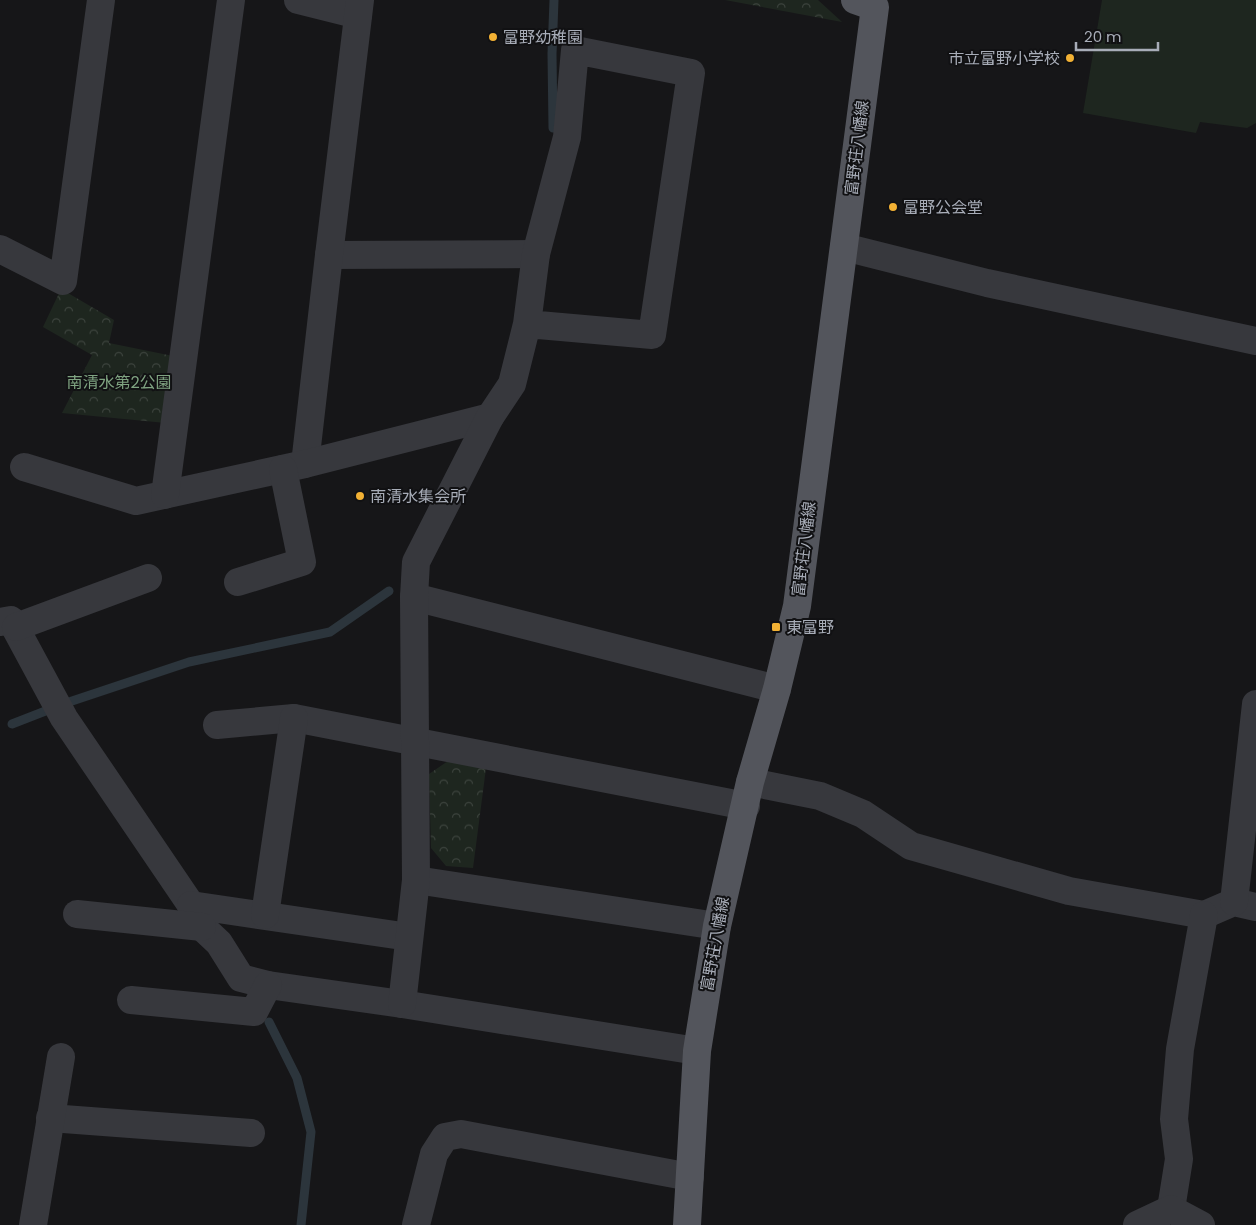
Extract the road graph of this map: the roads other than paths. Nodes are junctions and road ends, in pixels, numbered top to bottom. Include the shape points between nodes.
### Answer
1 (101, 0) edge
2 (231, 0) edge
3 (298, 0) edge
4 (868, 2) edge
5 (359, 8) edge
6 (844, 248) junction
7 (0, 249) edge
8 (536, 254) junction
9 (329, 255) junction
10 (527, 324) junction
11 (1256, 341) edge
12 (490, 417) junction
13 (24, 467) dead end
14 (294, 467) junction
15 (165, 494) junction
16 (148, 578) dead end
17 (238, 582) dead end
18 (414, 597) junction
19 (8, 625) edge
20 (777, 689) junction
21 (1256, 704) edge
22 (294, 718) junction
23 (218, 725) dead end
24 (416, 741) junction
25 (748, 794) junction
26 (416, 880) junction
27 (1245, 904) edge
28 (77, 914) dead end
29 (265, 915) junction
30 (197, 916) junction
31 (1204, 916) junction
32 (716, 926) junction
33 (410, 937) junction
34 (268, 985) junction
35 (131, 1000) dead end
36 (402, 1004) junction
37 (697, 1051) junction
38 (61, 1056) dead end
39 (50, 1118) junction
40 (251, 1133) dead end
41 (690, 1177) junction
42 (1171, 1209) junction
43 (33, 1225) edge
44 (416, 1225) edge
45 (687, 1225) edge
46 (1137, 1225) edge
47 (1200, 1225) edge

1 - 7 street via 63,281
2 - 15 street
3 - 5 street
4 - 6 main road, 富野荘八幡線
5 - 9 street
6 - 11 street via 987,284
6 - 20 main road, 富野荘八幡線 via 797,606
8 - 9 street
8 - 10 street
8 - 10 street via 566,137 574,50 691,74 652,335
9 - 14 street
10 - 12 street via 512,384
12 - 14 street
12 - 18 street via 416,562
13 - 15 street via 136,500
14 - 15 street
14 - 17 street via 302,562
16 - 19 street
18 - 20 street
18 - 24 street
19 - 30 street via 64,718
20 - 25 main road, 富野荘八幡線
21 - 27 street
22 - 23 street
22 - 24 street
22 - 29 street
24 - 25 street
24 - 26 street
25 - 31 street via 820,796 863,814 920,849 1069,891
25 - 32 main road, 富野荘八幡線
26 - 32 street
26 - 33 street
27 - 31 street
28 - 30 street
29 - 30 street
29 - 33 street
30 - 34 street via 241,978
31 - 42 street via 1180,1050 1174,1119 1179,1159
32 - 37 main road, 富野荘八幡線
33 - 36 street
34 - 35 street via 254,1012
34 - 36 street
36 - 37 street
37 - 41 main road, 富野荘八幡線
38 - 39 street
39 - 40 street
39 - 43 street
41 - 44 street via 461,1134 445,1137 434,1154
41 - 45 main road, 富野荘八幡線
42 - 46 street
42 - 47 street

